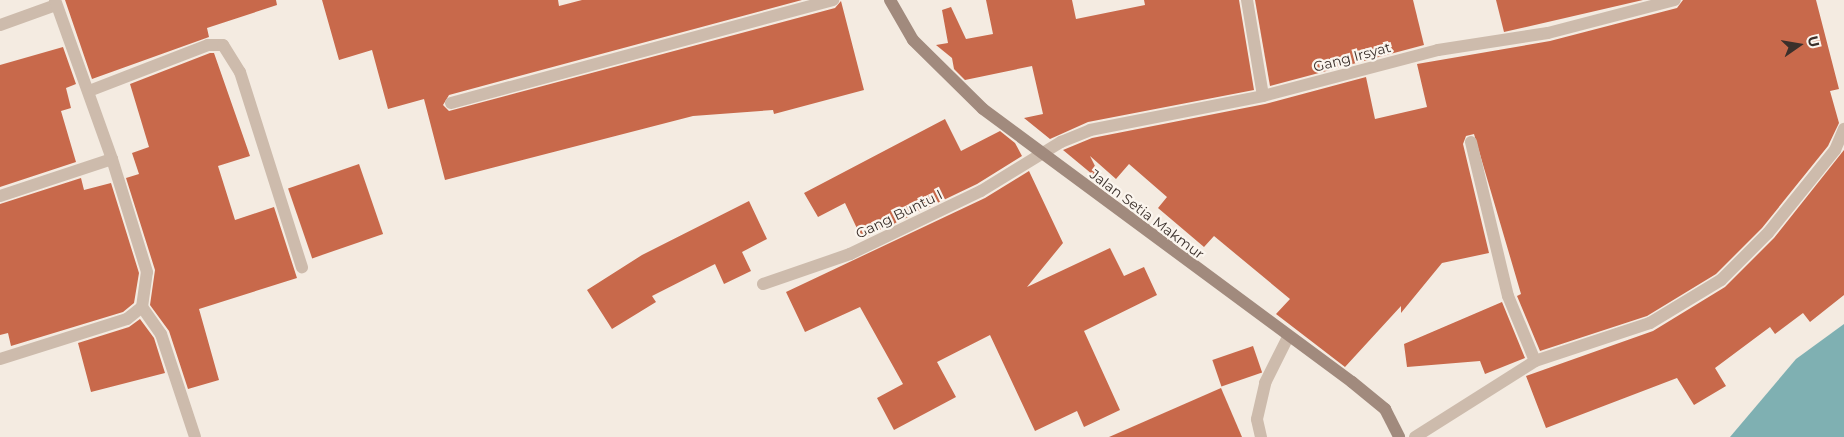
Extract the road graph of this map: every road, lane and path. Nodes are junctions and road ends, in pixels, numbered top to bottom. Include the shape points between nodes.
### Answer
1 (833, 0) edge
2 (890, 0) edge
3 (1247, 0) edge
4 (1675, 0) edge
5 (55, 2) edge
6 (0, 25) edge
7 (89, 92) junction
8 (1263, 96) junction
9 (451, 103) dead end
10 (1844, 129) edge
11 (1471, 142) dead end
12 (1042, 155) junction
13 (112, 159) junction
14 (0, 196) edge
15 (302, 266) dead end
16 (763, 284) dead end
17 (142, 307) junction
18 (1288, 337) junction
19 (0, 359) edge
20 (1535, 361) junction
21 (195, 437) edge
22 (1261, 437) edge
23 (1399, 437) edge
24 (1415, 437) edge

1 - 9 street
2 - 12 main road, Jalan Setia Makmur via 913,40 934,62 984,109
3 - 8 street
4 - 8 street, Gang Irsyat via 1548,33 1438,50
5 - 6 street
5 - 7 street
7 - 13 street
7 - 15 street via 208,44 223,45 240,72
8 - 12 street, Gang Irsyat via 1090,130
10 - 20 street via 1835,150 1768,233 1721,280 1650,323
11 - 20 street via 1508,296
12 - 16 street, Gang Buntu I via 981,191 850,254
12 - 18 main road, Jalan Setia Makmur
13 - 14 street
13 - 17 street via 147,272
17 - 19 street via 126,319
17 - 21 street via 161,334
18 - 22 street via 1265,383 1257,419
18 - 23 main road, Jalan Setia Makmur via 1385,410
20 - 24 street

